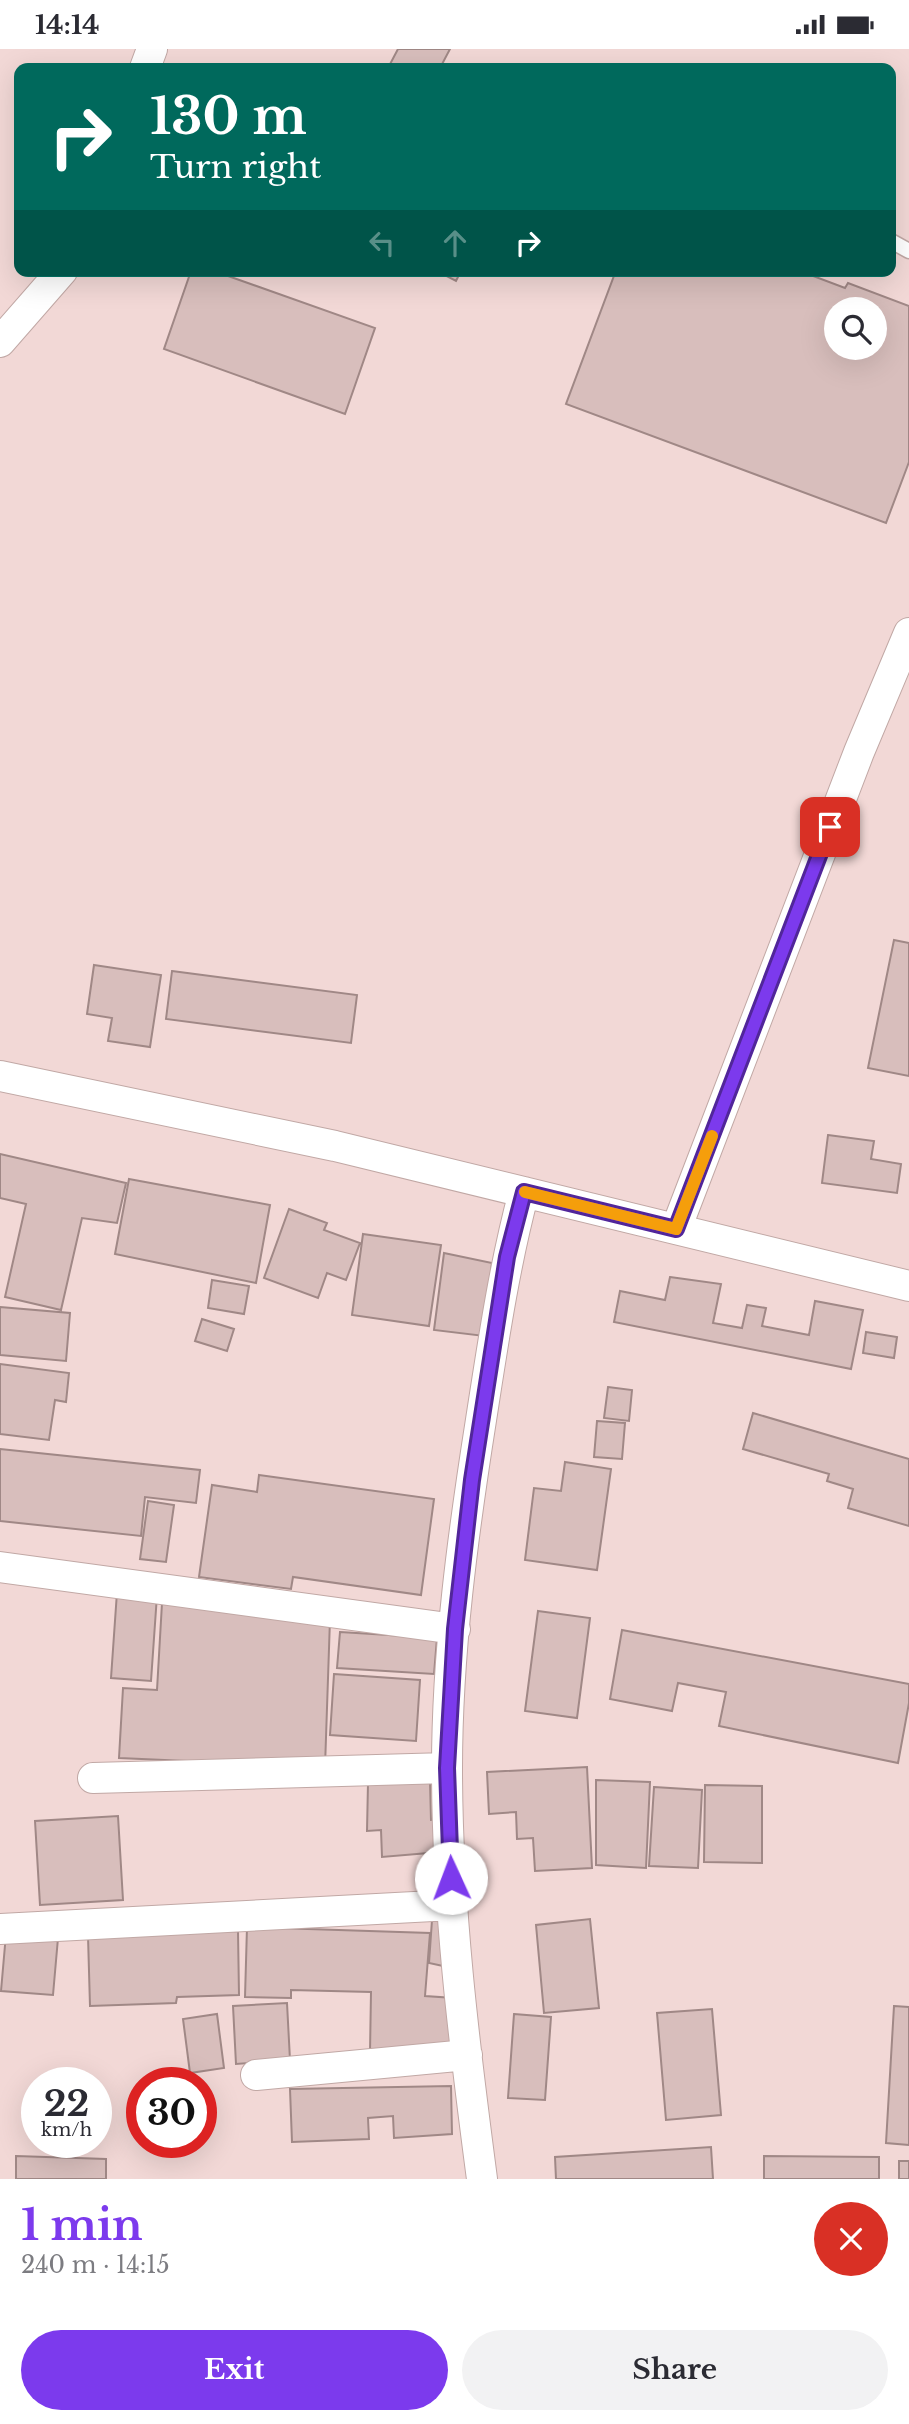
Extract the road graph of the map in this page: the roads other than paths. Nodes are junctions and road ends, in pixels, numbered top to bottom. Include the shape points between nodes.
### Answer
1 (57, 277) edge
2 (0, 342) edge
3 (909, 633) edge
4 (0, 1076) edge
5 (524, 1192) junction
6 (676, 1229) junction
7 (909, 1286) edge
8 (0, 1567) edge
9 (455, 1629) junction
10 (447, 1768) junction
11 (93, 1778) dead end
12 (452, 1905) junction
13 (0, 1929) edge
14 (467, 2055) junction
15 (256, 2075) dead end
16 (482, 2179) edge

1 - 2 street
3 - 6 street
4 - 5 street via 335,1146
5 - 6 street
5 - 9 street via 505,1270 472,1480
6 - 7 street
8 - 9 street
9 - 10 street
10 - 11 street
10 - 12 street
12 - 13 street
12 - 14 street
14 - 15 street
14 - 16 street

